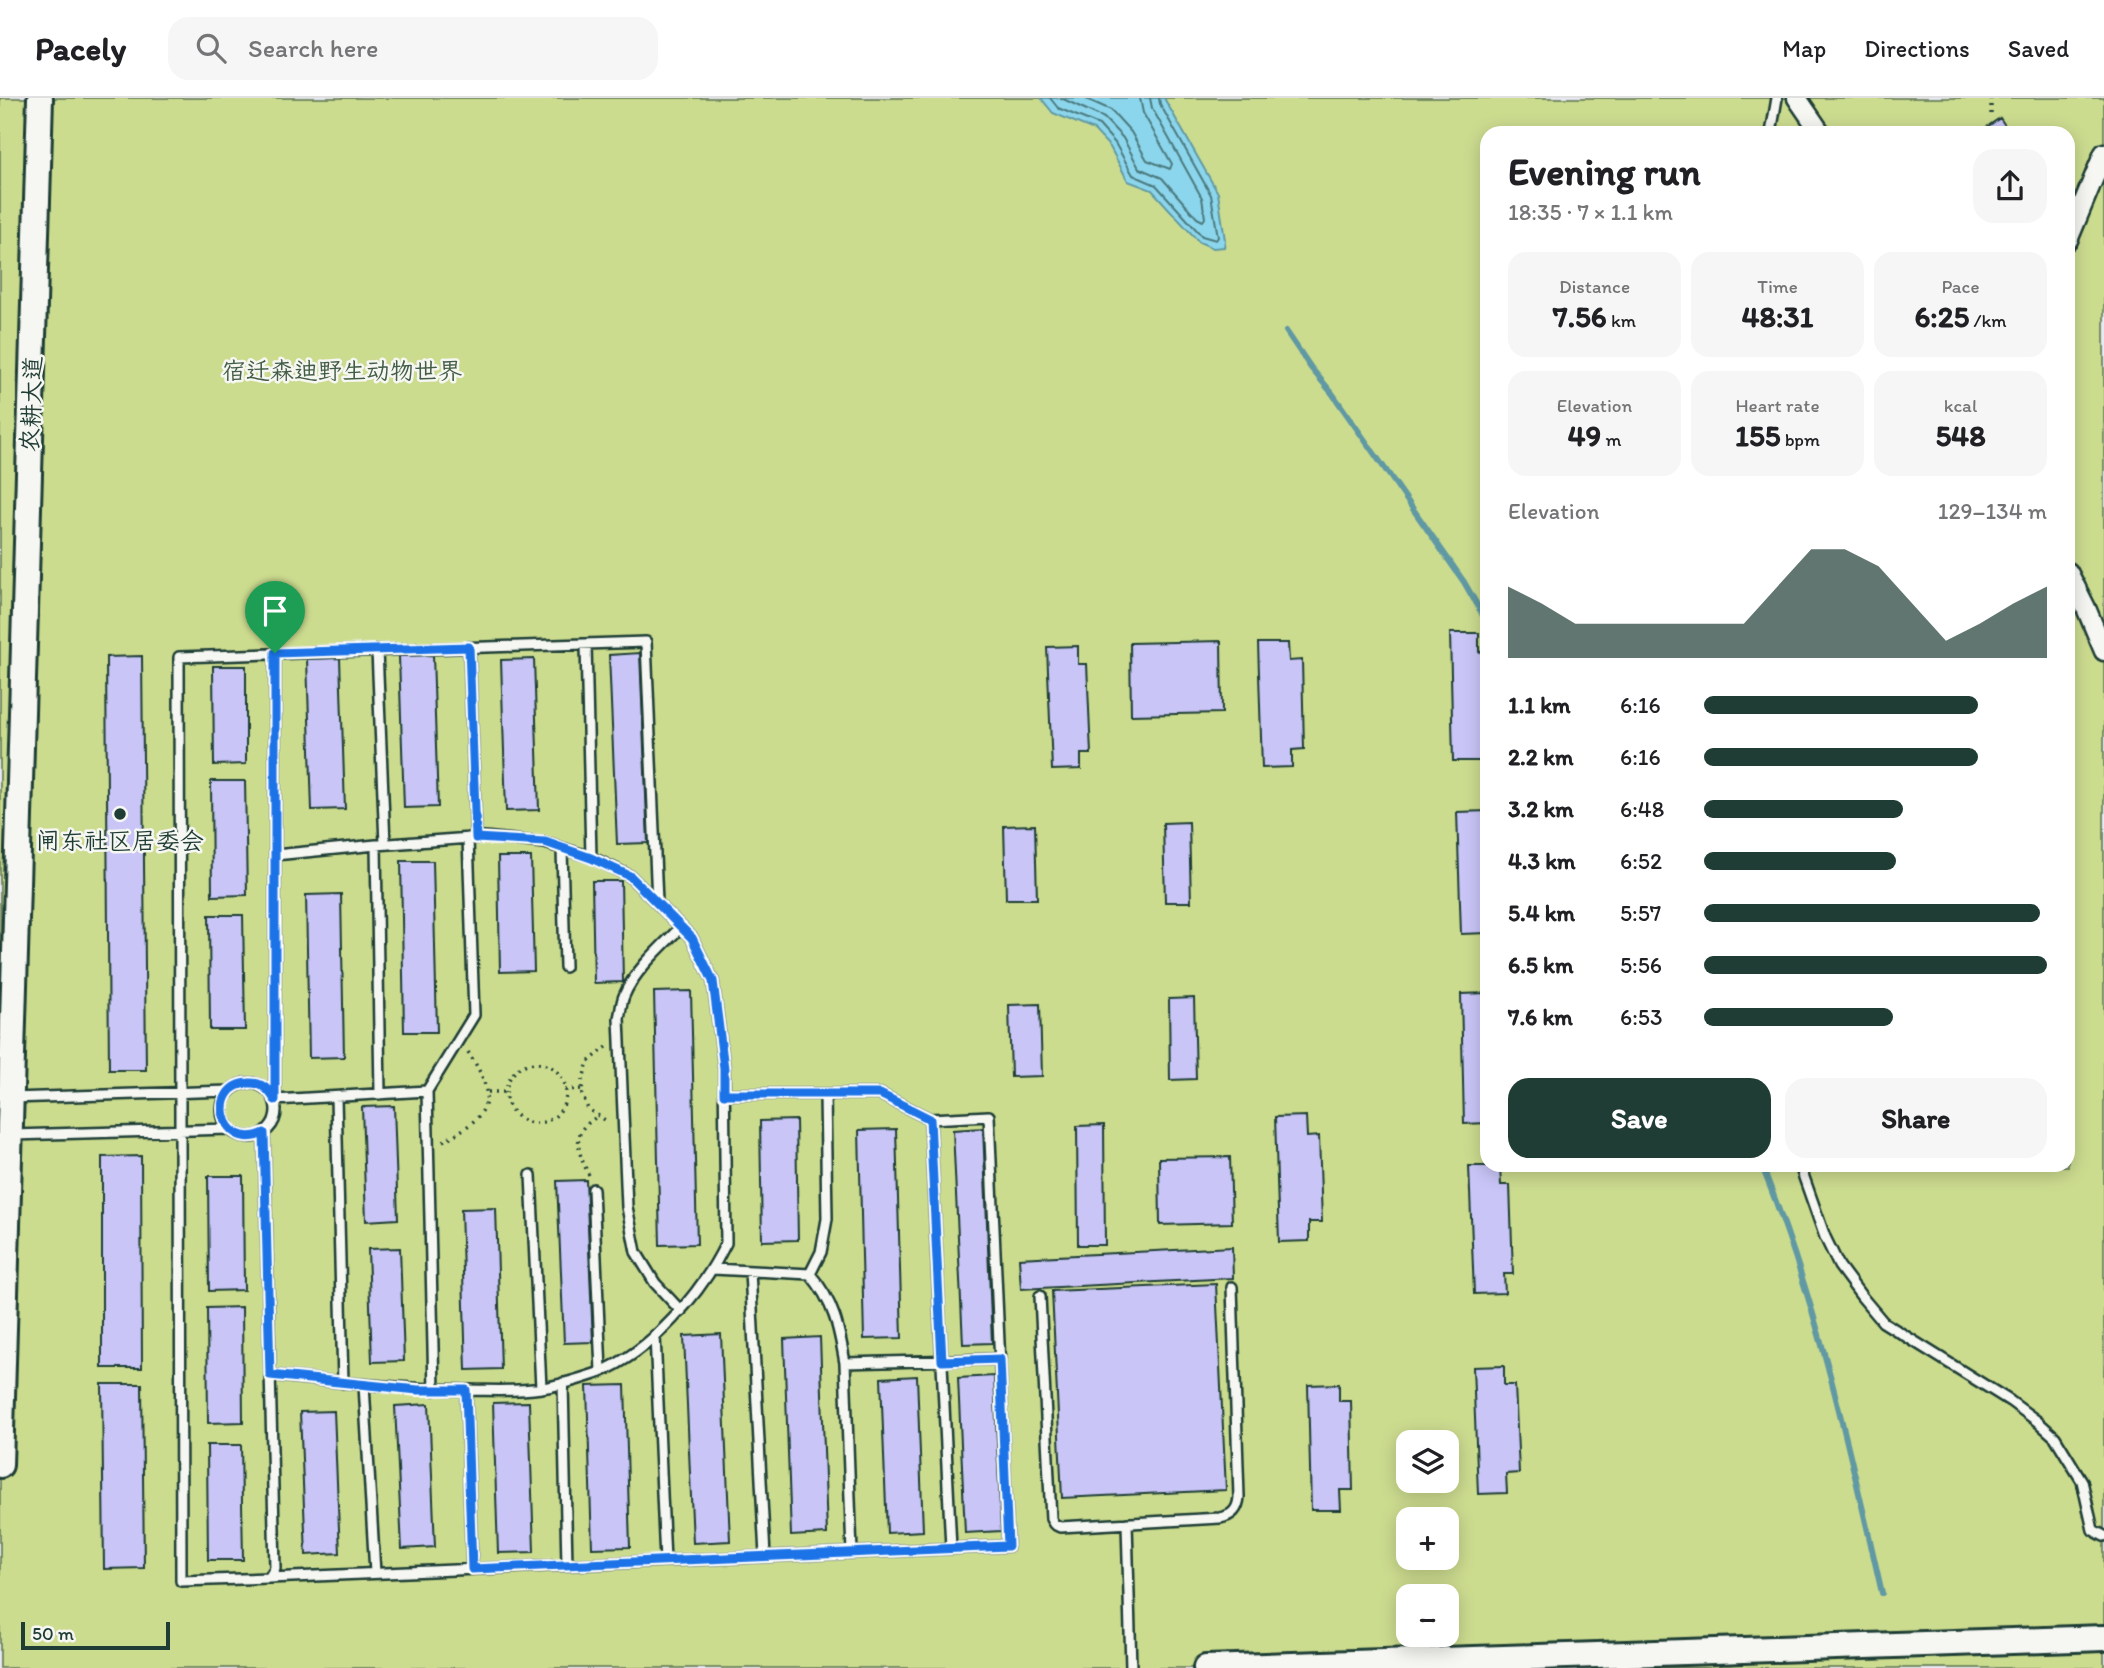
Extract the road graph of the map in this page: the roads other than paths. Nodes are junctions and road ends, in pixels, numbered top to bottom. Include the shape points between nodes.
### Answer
1 (40, 98) edge
2 (1777, 98) edge
3 (1797, 98) edge
4 (1772, 126) edge
5 (1816, 126) edge
6 (2104, 153) edge
7 (2076, 203) edge
8 (2075, 586) edge
9 (586, 644) junction
10 (469, 647) junction
11 (377, 650) junction
12 (2104, 651) edge
13 (275, 653) junction
14 (472, 838) junction
15 (380, 844) junction
16 (562, 848) junction
17 (275, 855) junction
18 (591, 858) junction
19 (657, 902) junction
20 (681, 926) junction
21 (565, 967) dead end
22 (7, 1022) edge
23 (229, 1091) junction
24 (427, 1091) junction
25 (179, 1093) junction
26 (380, 1094) junction
27 (724, 1094) junction
28 (825, 1094) junction
29 (336, 1097) junction
30 (11, 1098) junction
31 (275, 1100) junction
32 (930, 1119) junction
33 (230, 1129) junction
34 (179, 1130) junction
35 (264, 1133) junction
36 (10, 1135) junction
37 (1802, 1172) edge
38 (531, 1175) dead end
39 (593, 1189) road end
40 (713, 1269) junction
41 (750, 1271) junction
42 (810, 1274) junction
43 (1232, 1287) dead end
44 (1040, 1296) dead end
45 (681, 1311) junction
46 (655, 1335) junction
47 (1000, 1359) junction
48 (942, 1361) junction
49 (845, 1363) junction
50 (601, 1371) junction
51 (270, 1375) junction
52 (344, 1383) junction
53 (563, 1383) junction
54 (364, 1385) junction
55 (541, 1388) junction
56 (434, 1390) junction
57 (466, 1390) junction
58 (0, 1465) edge
59 (1127, 1523) junction
60 (2104, 1536) edge
61 (951, 1548) junction
62 (852, 1553) junction
63 (765, 1556) junction
64 (665, 1561) junction
65 (567, 1565) junction
66 (472, 1569) junction
67 (375, 1573) junction
68 (269, 1578) junction
69 (2104, 1638) edge
70 (1131, 1668) edge
71 (1206, 1668) edge

1 - 22 street, 农耕大道
2 - 4 lane
3 - 5 street
6 - 7 street
8 - 12 street
9 - 10 lane
9 - 18 lane
9 - 19 lane via 646,642
10 - 11 lane
10 - 14 lane
11 - 13 lane
11 - 15 lane
13 - 17 lane
13 - 25 lane via 179,657
14 - 15 lane
14 - 16 lane via 545,842
14 - 24 lane via 474,1014
15 - 17 lane
15 - 26 lane
16 - 18 lane
16 - 21 lane
17 - 31 lane
18 - 19 lane via 630,876
19 - 20 lane
20 - 27 lane via 713,981
20 - 45 lane via 623,997 619,1018 626,1207 636,1252 655,1283
22 - 30 street, 农耕大道
23 - 25 lane
23 - 31 lane via 236,1085 255,1083 271,1092
23 - 33 lane via 222,1106
24 - 26 lane
24 - 56 lane
25 - 30 lane
25 - 34 lane
26 - 29 lane
27 - 28 lane
27 - 40 lane via 726,1243
28 - 32 lane via 880,1094
28 - 42 lane via 827,1219 821,1252
29 - 31 lane
29 - 52 lane
30 - 36 street, 农耕大道
31 - 35 lane via 275,1119
32 - 47 lane via 989,1116
32 - 48 lane
33 - 34 lane
33 - 35 lane via 246,1137
34 - 36 lane
34 - 68 lane via 181,1581
35 - 51 lane
36 - 58 street, 农耕大道
37 - 60 lane via 1825,1237 1862,1297 1883,1322 2010,1401 2055,1437 2082,1481 2093,1530
38 - 55 lane
39 - 50 lane
40 - 41 lane
40 - 45 lane
41 - 42 lane
41 - 63 lane
42 - 49 lane via 831,1304
43 - 59 lane via 1238,1504 1234,1512 1220,1518
44 - 59 lane via 1051,1519 1060,1527
45 - 46 lane
46 - 50 lane
46 - 64 lane
47 - 48 lane
47 - 61 lane via 1008,1546
48 - 49 lane
48 - 61 lane
49 - 62 lane
50 - 53 lane
51 - 52 lane
51 - 68 lane via 275,1568
52 - 54 lane
53 - 55 lane
53 - 65 lane
54 - 56 lane
54 - 67 lane
55 - 57 lane
56 - 57 lane
57 - 66 lane
59 - 70 lane
61 - 62 lane
62 - 63 lane
63 - 64 lane
64 - 65 lane
65 - 66 lane
66 - 67 lane
67 - 68 lane
69 - 71 street

